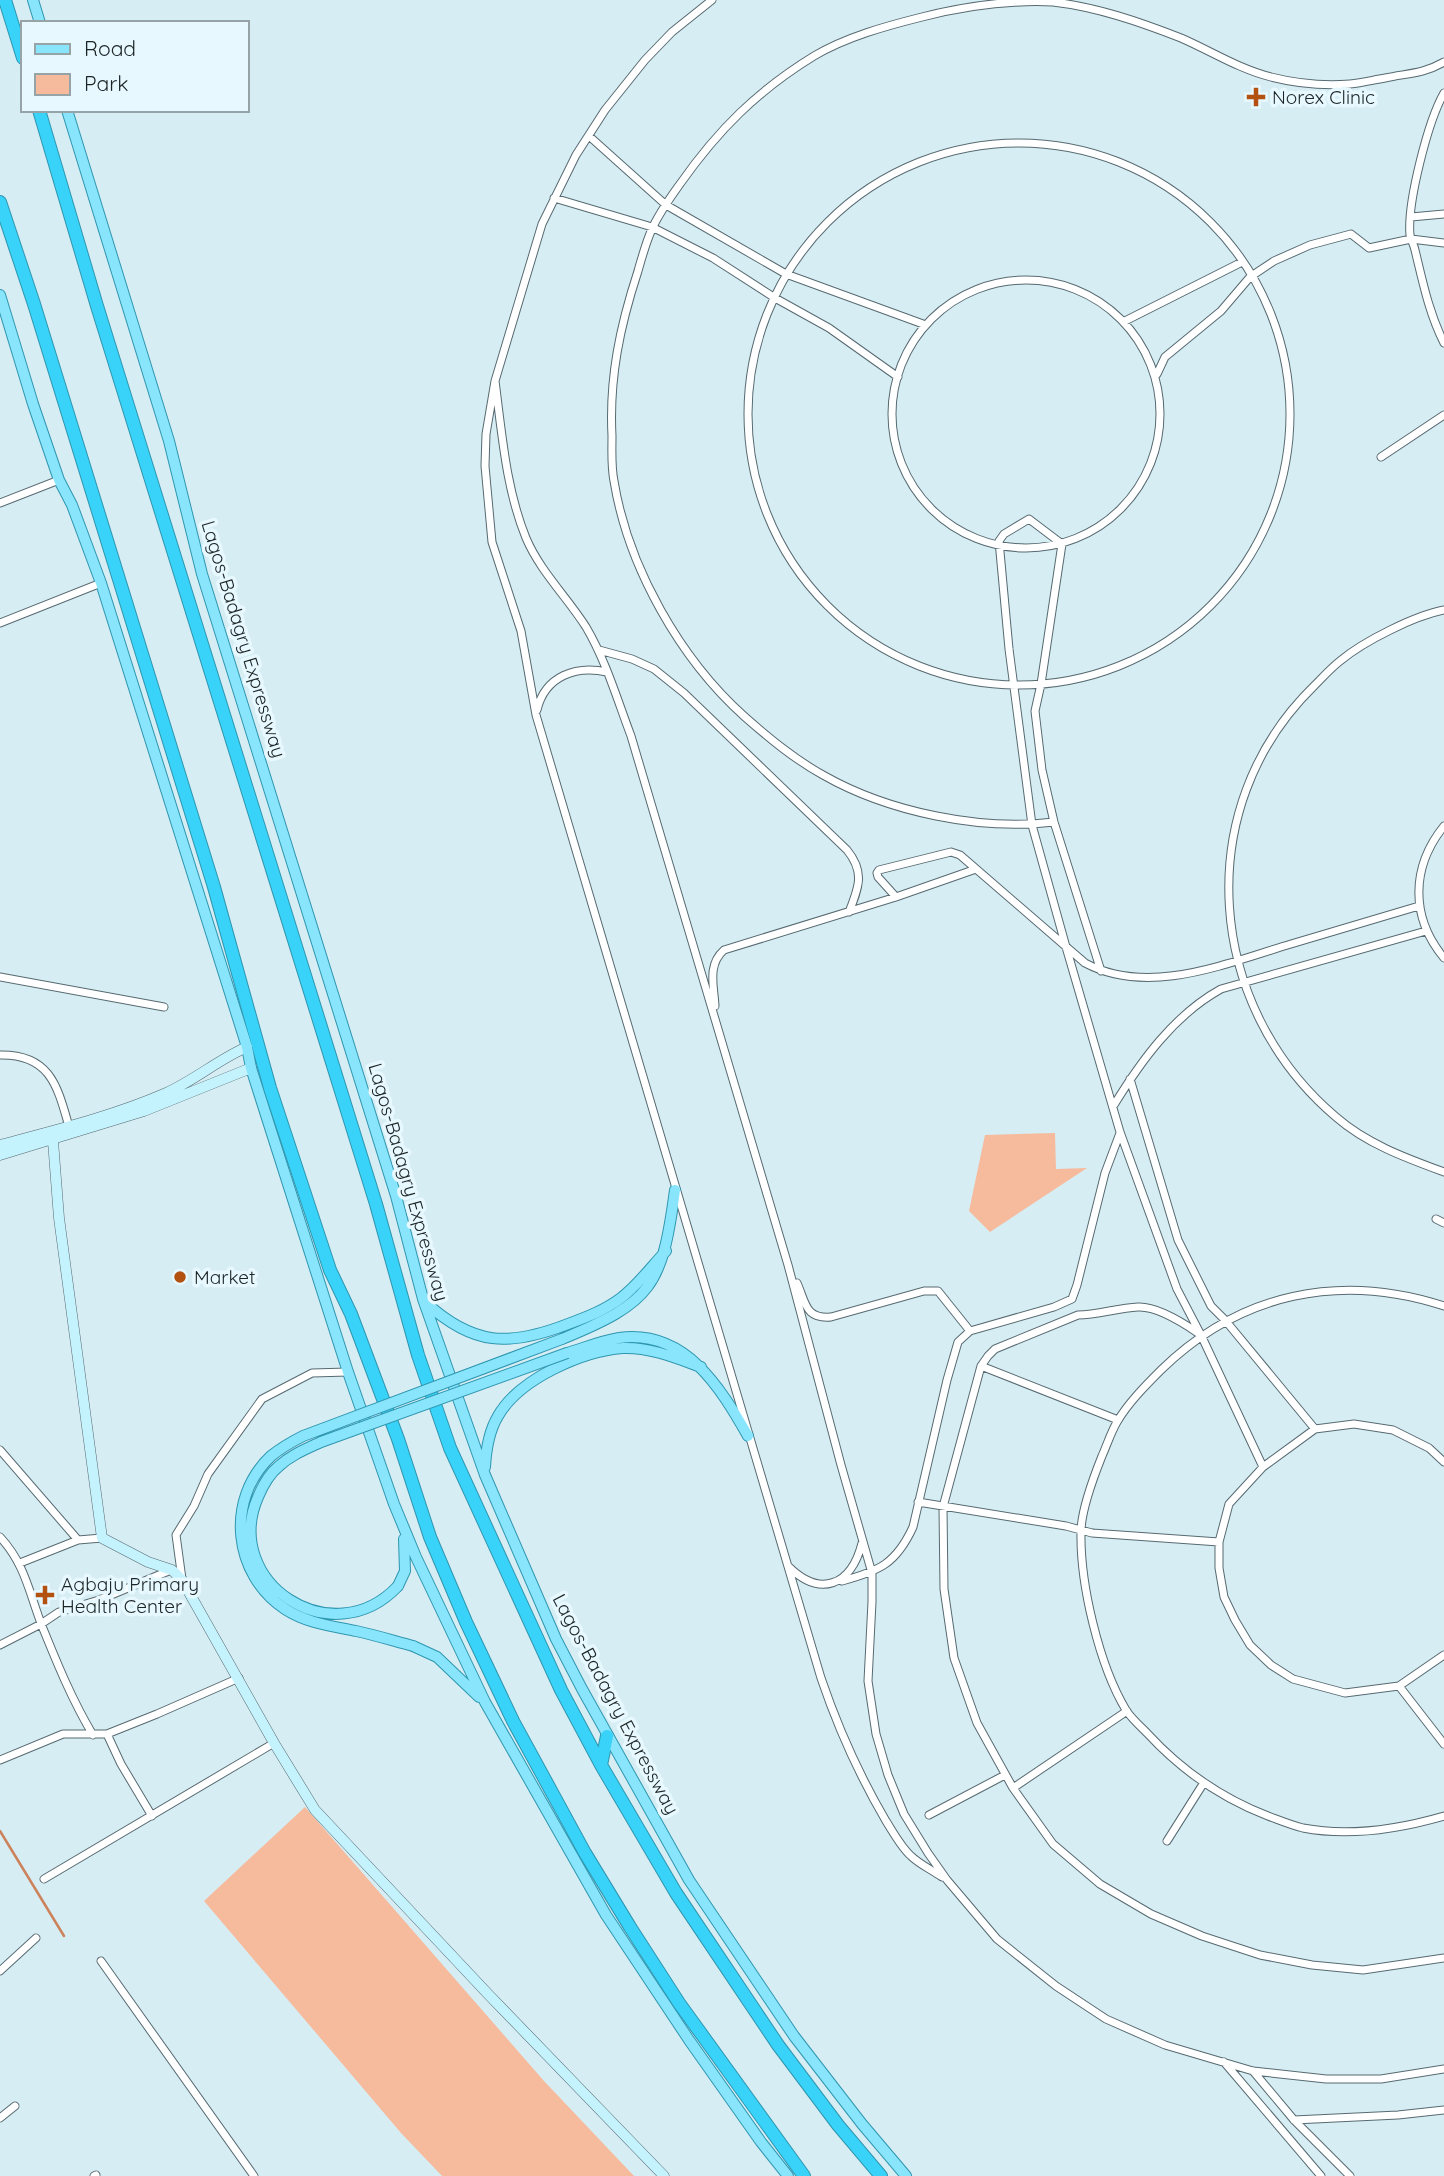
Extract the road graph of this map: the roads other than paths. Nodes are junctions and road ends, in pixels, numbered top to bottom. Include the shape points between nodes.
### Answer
1 (5, 0) edge
2 (33, 0) edge
3 (712, 0) edge
4 (39, 21) edge
5 (21, 52) edge
6 (1444, 62) edge
7 (1444, 93) edge
8 (40, 112) edge
9 (68, 112) edge
10 (589, 136) junction
11 (554, 198) junction
12 (0, 202) edge
13 (666, 205) junction
14 (1444, 215) edge
15 (1411, 217) junction
16 (652, 227) junction
17 (1411, 239) junction
18 (1444, 243) edge
19 (1240, 263) junction
20 (786, 274) junction
21 (1250, 277) junction
22 (0, 295) edge
23 (775, 299) junction
24 (1125, 321) junction
25 (923, 324) junction
26 (1444, 343) edge
27 (1157, 374) junction
28 (898, 377) junction
29 (495, 382) junction
30 (1444, 415) edge
31 (1381, 457) dead end
32 (60, 480) junction
33 (0, 503) edge
34 (1062, 544) junction
35 (999, 546) junction
36 (101, 583) junction
37 (1444, 610) edge
38 (0, 623) edge
39 (599, 650) junction
40 (607, 672) junction
41 (1041, 684) junction
42 (1014, 687) junction
43 (536, 715) junction
44 (1054, 822) junction
45 (1032, 825) junction
46 (1444, 826) edge
47 (976, 869) junction
48 (896, 897) junction
49 (1419, 906) junction
50 (849, 912) junction
51 (1426, 930) junction
52 (1066, 947) junction
53 (1444, 958) edge
54 (1237, 960) junction
55 (1101, 971) junction
56 (0, 977) edge
57 (1243, 982) junction
58 (164, 1007) dead end
59 (716, 1021) junction
60 (247, 1047) junction
61 (0, 1055) edge
62 (251, 1068) junction
63 (1130, 1079) junction
64 (1114, 1105) junction
65 (70, 1130) junction
66 (1120, 1132) junction
67 (51, 1136) junction
68 (0, 1145) edge
69 (0, 1156) edge
70 (1444, 1172) edge
71 (675, 1191) junction
72 (666, 1251) junction
73 (788, 1265) junction
74 (423, 1299) junction
75 (1444, 1306) edge
76 (1225, 1320) junction
77 (970, 1331) junction
78 (1201, 1335) junction
79 (981, 1366) junction
80 (701, 1367) junction
81 (348, 1372) junction
82 (1118, 1420) junction
83 (1315, 1429) junction
84 (748, 1436) junction
85 (0, 1450) edge
86 (1444, 1462) edge
87 (1263, 1467) junction
88 (485, 1475) junction
89 (918, 1502) junction
90 (943, 1507) junction
91 (404, 1529) junction
92 (1080, 1530) junction
93 (0, 1537) edge
94 (102, 1538) junction
95 (78, 1540) junction
96 (863, 1541) junction
97 (1219, 1542) junction
98 (20, 1563) junction
99 (787, 1565) junction
100 (172, 1570) junction
101 (872, 1573) junction
102 (182, 1580) junction
103 (842, 1581) junction
104 (41, 1624) junction
105 (0, 1645) edge
106 (1444, 1655) edge
107 (239, 1678) junction
108 (1399, 1686) junction
109 (485, 1702) junction
110 (1127, 1711) junction
111 (107, 1734) junction
112 (93, 1735) junction
113 (607, 1736) junction
114 (275, 1743) junction
115 (1444, 1744) edge
116 (0, 1759) edge
117 (601, 1765) junction
118 (1005, 1775) junction
119 (1203, 1784) junction
120 (1013, 1788) junction
121 (929, 1815) dead end
122 (152, 1816) junction
123 (1444, 1816) edge
124 (1167, 1842) dead end
125 (44, 1878) dead end
126 (947, 1880) junction
127 (36, 1938) dead end
128 (1444, 1958) edge
129 (102, 1961) dead end
130 (0, 1971) edge
131 (1224, 2062) junction
132 (1444, 2069) edge
133 (1253, 2071) junction
134 (15, 2106) dead end
135 (1444, 2110) edge
136 (0, 2118) edge
137 (1294, 2120) junction
138 (254, 2176) edge
139 (664, 2176) edge
140 (788, 2176) edge
141 (804, 2176) edge
142 (881, 2176) edge
143 (906, 2176) edge
144 (1321, 2176) edge
145 (1350, 2176) edge

1 - 5 highway
2 - 4 main road
3 - 10 street via 645,60
6 - 13 street via 1427,71 1353,84 1299,82 1239,65 1181,38 1088,7 1013,0 952,9 844,42 763,90 715,139
7 - 15 street via 1424,147
8 - 117 highway, Lagos-Badagry Expressway via 376,1204 418,1355 450,1448
9 - 74 main road, Lagos-Badagry Expressway via 169,441 202,574 396,1196
10 - 11 street
10 - 13 street
11 - 16 street
11 - 29 street
12 - 141 highway via 214,887 270,1088 330,1270 398,1439 430,1537 513,1721 585,1853 679,2003
13 - 16 street
13 - 20 street
14 - 15 street
15 - 17 street
16 - 23 street via 713,258
16 - 45 street via 618,335 610,406 613,480 629,540 654,600 685,650 723,698 772,742 823,776 874,799 923,813
17 - 18 street
17 - 21 street via 1369,248 1351,234 1298,250
17 - 26 street via 1430,311
19 - 20 street via 1211,221 1172,189 1121,160 1071,145 1015,141 967,145 913,164 868,189 839,209
19 - 21 street
19 - 24 street
20 - 23 street
20 - 25 street
21 - 27 street via 1221,311 1165,357
21 - 41 street via 1283,353 1289,397 1290,441 1273,517 1234,583 1188,629 1120,667
22 - 32 main road
23 - 28 street via 829,328
23 - 42 street via 763,320 755,351 747,419 754,473 784,549 817,594 860,636 940,675
24 - 25 street via 1081,293 1057,284 1014,279 976,287 951,300
24 - 27 street
25 - 28 street via 905,353
27 - 34 street via 1156,448 1138,490 1090,533
28 - 35 street via 891,417 894,440 916,490 936,513 960,530
29 - 39 street via 514,507 542,566
29 - 43 street via 485,466 492,542 521,631
30 - 31 street
32 - 33 street
32 - 36 main road
34 - 35 street
34 - 35 street via 1029,519 1004,534
34 - 41 street
35 - 42 street
36 - 38 street
36 - 60 main road
37 - 54 street via 1394,628 1341,660 1299,700 1263,752 1236,819 1230,859 1228,906
39 - 40 street
39 - 50 street via 654,669 684,693 847,850 859,880
40 - 43 street via 583,669 563,675 542,695
40 - 59 street via 631,736
41 - 42 street
41 - 44 street via 1035,711
42 - 45 street
43 - 71 street
44 - 45 street
44 - 55 street
45 - 52 street
46 - 49 street via 1424,859 1418,882
47 - 48 street
47 - 48 street via 951,852 879,870 878,877
47 - 52 street
48 - 50 street
49 - 51 street
49 - 54 street
50 - 59 street via 724,950 712,970
51 - 53 street
51 - 57 street
52 - 55 street
52 - 64 street
54 - 55 street via 1171,976 1119,976
54 - 57 street
56 - 58 street
57 - 63 street via 1221,989 1197,1005
57 - 70 street via 1279,1054 1307,1090 1375,1144
59 - 73 street
60 - 62 main road
60 - 65 main road via 169,1092
61 - 65 street via 26,1058 46,1070
62 - 65 main road via 144,1111
62 - 81 main road
63 - 64 street
63 - 76 street via 1178,1240 1211,1306
64 - 66 street
65 - 67 main road
66 - 77 street via 1072,1299
66 - 78 street via 1177,1289
67 - 68 main road
67 - 69 main road
67 - 94 main road
71 - 72 main road
71 - 84 street
72 - 74 main road via 613,1304 525,1337 475,1335 448,1322
72 - 109 main road, bridge via 651,1283 631,1305 603,1322 303,1436 271,1457 253,1479 239,1528 248,1567 266,1593 310,1621 426,1651
73 - 77 street via 808,1310 821,1318 932,1290 943,1296
73 - 96 street
74 - 88 main road, Lagos-Badagry Expressway
75 - 76 street via 1363,1289 1312,1292
76 - 78 street
76 - 83 street
77 - 89 street via 955,1350
78 - 79 street via 1173,1318 1140,1307 1078,1315 995,1349
78 - 82 street via 1145,1386
78 - 87 street
79 - 82 street
79 - 90 street
80 - 84 main road via 719,1387
80 - 88 main road via 664,1353 623,1348 587,1356 548,1373 519,1392 499,1415 489,1440
80 - 91 main road, bridge via 669,1346 640,1338 601,1342 567,1353 290,1457 270,1474 256,1500 250,1527 257,1562 276,1589 312,1610 343,1615 368,1609 398,1586 405,1571
81 - 91 main road
81 - 102 street via 312,1373 262,1399 208,1474 176,1535
82 - 92 street via 1093,1480
83 - 86 street via 1354,1424 1393,1430 1429,1448
83 - 87 street
84 - 99 street
85 - 95 street
87 - 97 street via 1229,1504
88 - 113 main road, Lagos-Badagry Expressway via 556,1639
89 - 90 street
89 - 101 street via 907,1541 891,1561
90 - 92 street
90 - 118 street via 944,1590 954,1658 977,1723
91 - 109 main road
92 - 97 street
92 - 110 street via 1092,1625
93 - 98 street
94 - 95 street
94 - 100 main road
95 - 98 street
96 - 101 street
96 - 103 street via 855,1564
97 - 108 street via 1224,1597 1250,1645 1271,1665 1293,1679 1345,1693
98 - 104 street
99 - 103 street via 807,1581
99 - 126 street via 833,1714 870,1794 910,1856
100 - 102 main road
100 - 104 street via 59,1612
101 - 103 street
101 - 126 street via 867,1681 876,1734 904,1814
102 - 107 main road
104 - 105 street
104 - 112 street via 75,1706
106 - 108 street
107 - 111 street
107 - 114 main road
108 - 115 street
109 - 140 main road via 606,1915
110 - 119 street
110 - 120 street
111 - 112 street
111 - 122 street
112 - 116 street via 63,1734
113 - 117 highway
113 - 143 main road, Lagos-Badagry Expressway via 689,1880 794,2036
114 - 122 street
114 - 139 main road via 315,1810
117 - 142 highway, Lagos-Badagry Expressway via 676,1894 735,1982
118 - 120 street
118 - 121 street
119 - 123 street via 1241,1805 1302,1828 1367,1831
119 - 124 street
120 - 128 street via 1053,1844 1100,1884 1151,1914 1202,1936 1260,1955 1363,1970
122 - 125 street
126 - 131 street via 997,1939 1066,1993 1106,2019 1165,2045
127 - 130 street
129 - 138 street
131 - 133 street
131 - 144 street
132 - 133 street via 1381,2079
133 - 137 street
134 - 136 street
135 - 137 street
137 - 145 street

